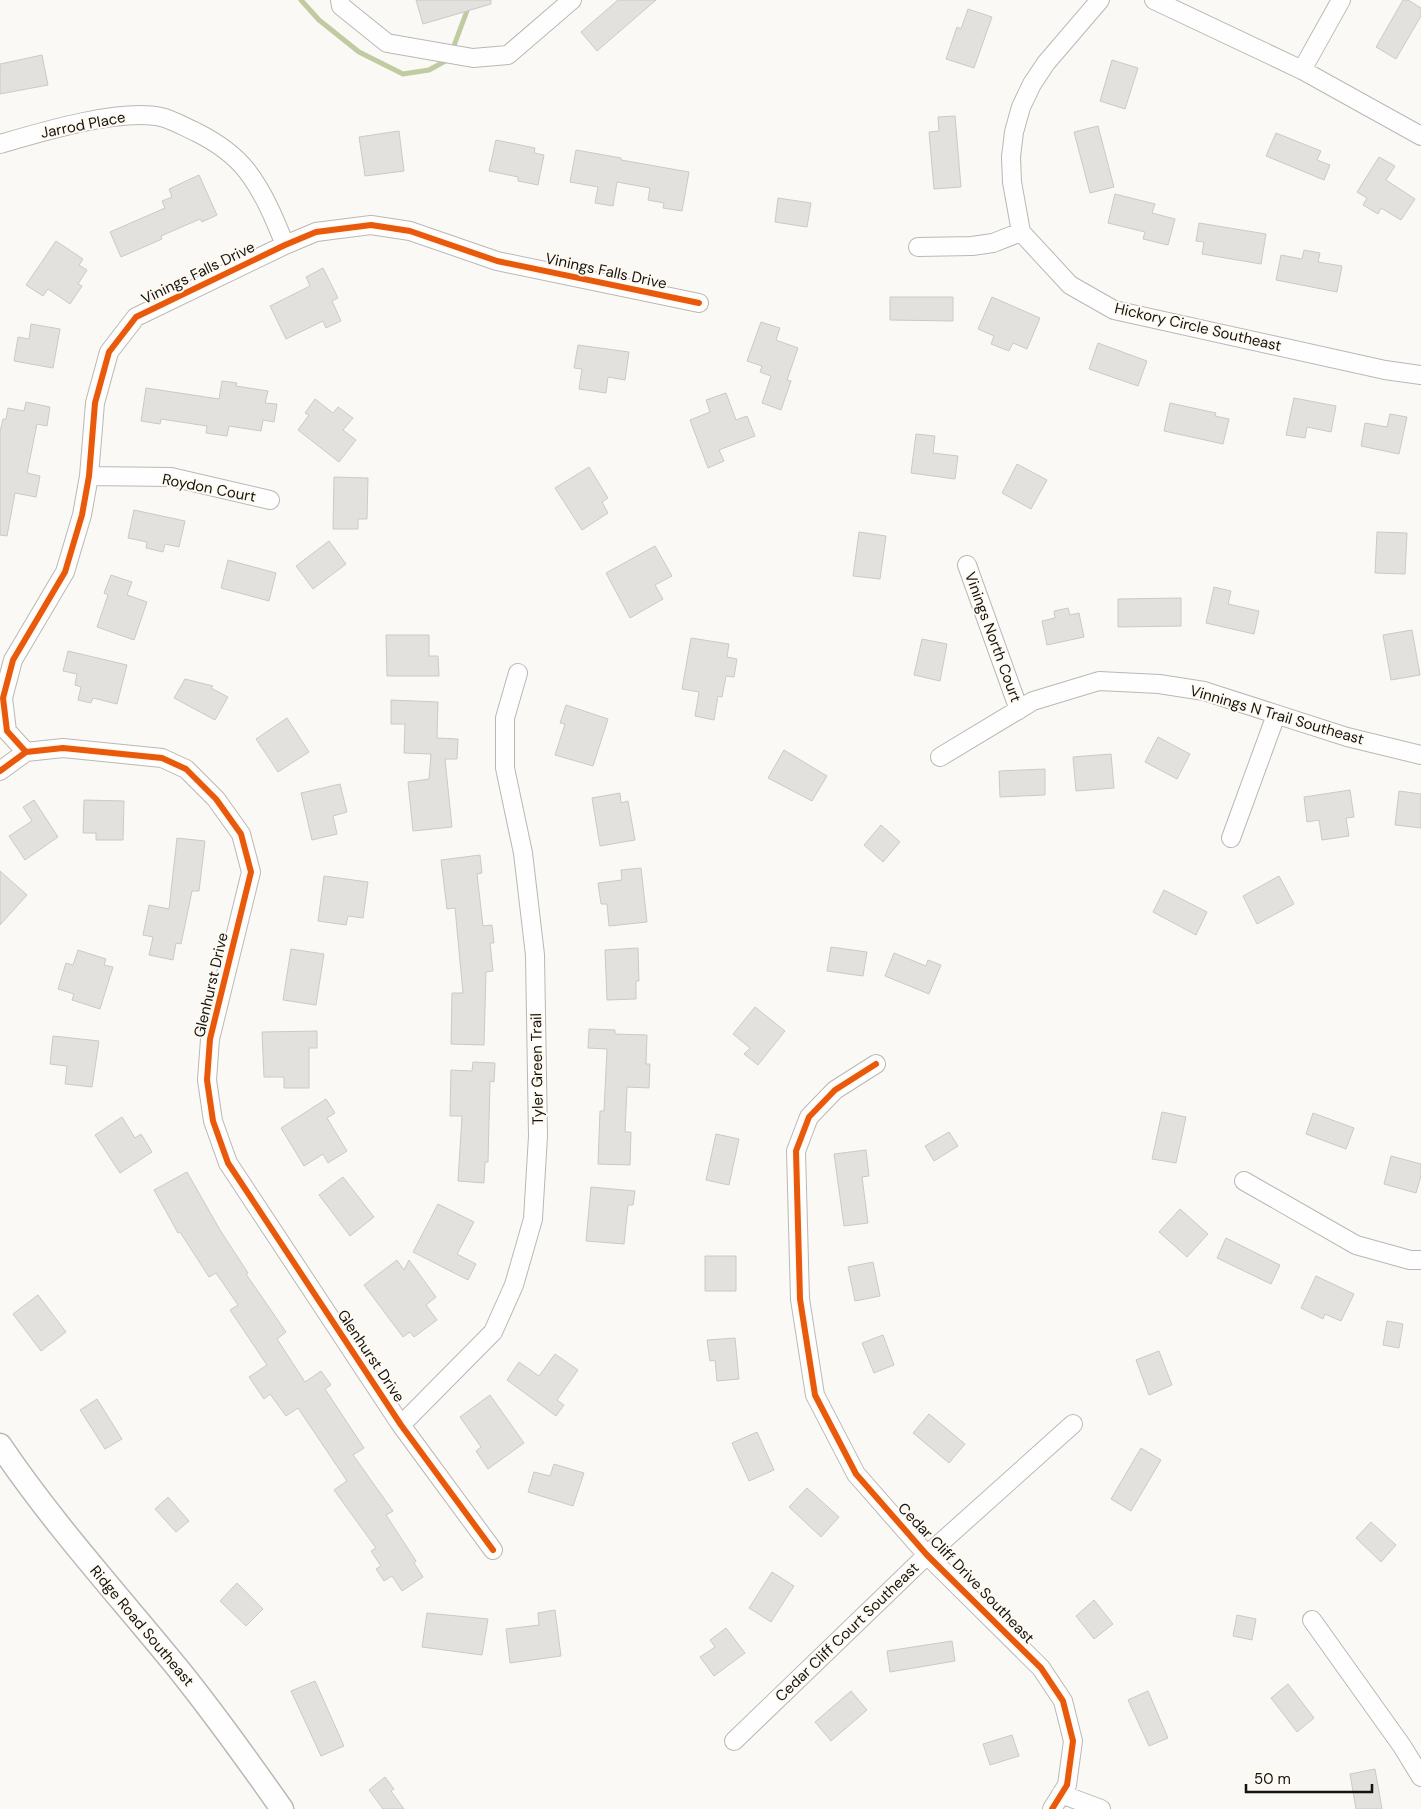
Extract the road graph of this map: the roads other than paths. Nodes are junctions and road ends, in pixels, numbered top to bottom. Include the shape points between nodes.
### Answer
1 (340, 0) edge
2 (572, 0) edge
3 (1100, 0) edge
4 (1154, 0) edge
5 (1341, 0) edge
6 (1302, 70) junction
7 (1421, 136) edge
8 (0, 144) edge
9 (1021, 232) junction
10 (286, 245) junction
11 (918, 247) dead end
12 (700, 303) dead end
13 (1421, 375) edge
14 (88, 476) junction
15 (270, 500) dead end
16 (967, 565) dead end
17 (518, 673) dead end
18 (1019, 710) junction
19 (1276, 715) junction
20 (26, 752) junction
21 (1421, 755) edge
22 (940, 757) dead end
23 (0, 771) edge
24 (1231, 838) dead end
25 (876, 1064) dead end
26 (1244, 1181) dead end
27 (1421, 1260) edge
28 (1073, 1424) dead end
29 (401, 1425) junction
30 (0, 1444) edge
31 (493, 1550) dead end
32 (927, 1555) junction
33 (1312, 1620) dead end
34 (734, 1741) dead end
35 (1421, 1777) edge
36 (1061, 1794) junction
37 (282, 1809) edge
38 (1052, 1809) edge
39 (1101, 1809) edge

1 - 2 street via 341,6 387,43 473,58 508,55
3 - 9 street via 1046,63 1021,107 1014,132 1012,182
4 - 6 street
5 - 6 street
6 - 7 street
8 - 10 street, Jarrod Place via 100,119 139,115 161,118 219,143 247,170 268,204
9 - 11 street via 993,243
9 - 13 street, Hickory Circle Southeast via 1070,285 1114,310 1385,370
10 - 12 street, Vinings Falls Drive via 316,232 371,225 410,231 497,261
10 - 14 street, Vinings Falls Drive via 136,317 109,352 95,402
14 - 15 street, Roydon Court via 171,477
14 - 20 street, Vinings Falls Drive via 82,515 65,572 13,660 3,698 7,731
16 - 18 street, Vinings North Court
17 - 29 street, Tyler Green Trail via 505,718 505,768 523,853 534,955 538,1136 533,1219 514,1285 492,1332
18 - 19 street, Vinnings N Trail Southeast via 1033,702 1100,681 1158,684 1204,692
18 - 22 street, Vinnings N Trail Southeast
19 - 21 street, Vinnings N Trail Southeast
19 - 24 street
20 - 23 street, Glenhurst Drive
20 - 29 street, Glenhurst Drive via 63,748 162,758 186,769 216,799 241,834 251,872 210,1038 207,1080 213,1121 228,1164
25 - 32 street, Cedar Cliff Drive Southeast via 835,1090 809,1117 796,1150 800,1299 815,1395 856,1474
26 - 27 street via 1356,1245
28 - 32 street, Cedar Cliff Court Southeast
29 - 31 street, Glenhurst Drive
30 - 37 street, Ridge Road Southeast via 69,1539 210,1709
32 - 34 street, Cedar Cliff Court Southeast
32 - 36 street, Cedar Cliff Drive Southeast via 1041,1668 1063,1701 1074,1741 1067,1785
33 - 35 street
36 - 38 street, Cedar Cliff Drive Southeast
36 - 39 street

